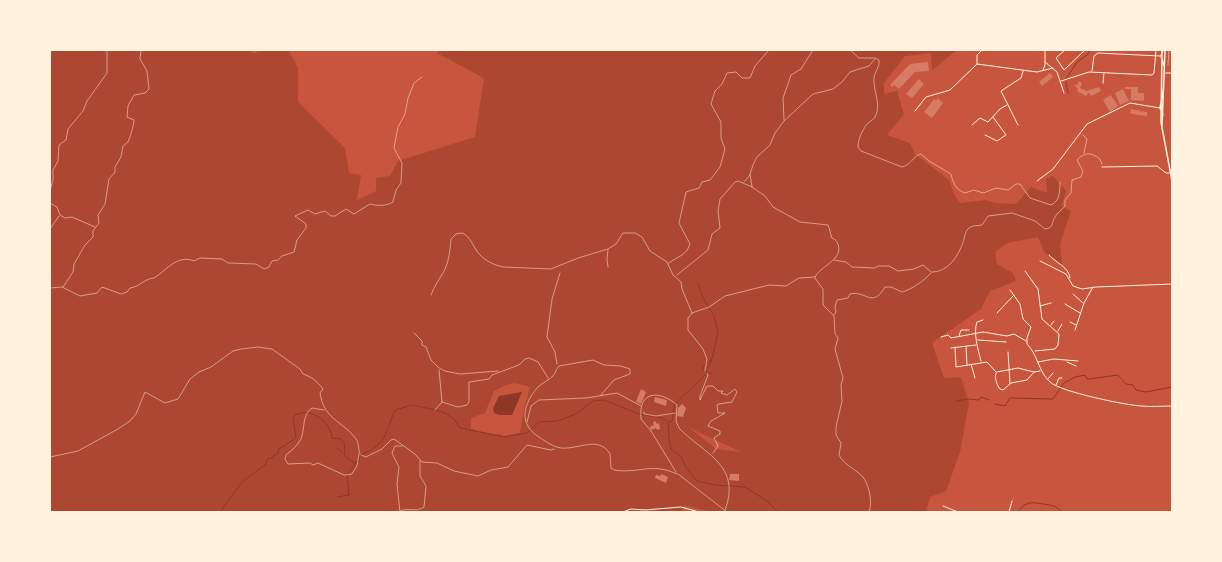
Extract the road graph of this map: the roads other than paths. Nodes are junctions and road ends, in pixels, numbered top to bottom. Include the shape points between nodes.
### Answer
1 (982, 50) edge
2 (1045, 50) edge
3 (1065, 50) edge
4 (1085, 50) edge
5 (1116, 50) edge
6 (1136, 50) edge
7 (1156, 50) edge
8 (1163, 50) edge
9 (1169, 50) edge
10 (1115, 54) junction
11 (1135, 54) junction
12 (1155, 56) junction
13 (1161, 56) junction
14 (1045, 62) junction
15 (977, 64) junction
16 (1168, 65) dead end
17 (1164, 66) junction
18 (1053, 68) junction
19 (1023, 71) junction
20 (1041, 71) junction
21 (1092, 72) junction
22 (1161, 72) junction
23 (1164, 72) junction
24 (1104, 73) junction
25 (1172, 73) edge
26 (1061, 81) junction
27 (1103, 83) dead end
28 (1164, 90) junction
29 (1064, 93) dead end
30 (1008, 105) junction
31 (1160, 108) junction
32 (915, 111) dead end
33 (1163, 115) junction
34 (993, 117) junction
35 (972, 125) dead end
36 (1018, 125) dead end
37 (1162, 128) junction
38 (985, 135) dead end
39 (1102, 167) road end
40 (1170, 173) junction
41 (1037, 180) dead end
42 (1172, 181) edge
43 (1048, 255) dead end
44 (1040, 260) dead end
45 (1025, 271) dead end
46 (1070, 279) junction
47 (1172, 284) edge
48 (1094, 287) junction
49 (1010, 290) dead end
50 (1073, 294) dead end
51 (1014, 295) junction
52 (1051, 303) dead end
53 (1084, 303) junction
54 (1065, 304) dead end
55 (1040, 306) junction
56 (997, 313) dead end
57 (1080, 313) junction
58 (983, 320) dead end
59 (1054, 321) dead end
60 (1070, 322) dead end
61 (1062, 324) dead end
62 (1051, 326) junction
63 (1076, 326) junction
64 (969, 330) dead end
65 (1075, 330) dead end
66 (1058, 331) junction
67 (977, 334) junction
68 (960, 336) junction
69 (941, 337) dead end
70 (977, 340) junction
71 (1026, 341) junction
72 (1006, 342) dead end
73 (977, 345) junction
74 (966, 346) junction
75 (955, 347) junction
76 (951, 348) dead end
77 (1034, 351) junction
78 (1008, 352) dead end
79 (981, 361) junction
80 (1067, 361) junction
81 (1078, 361) dead end
82 (1038, 362) junction
83 (971, 363) junction
84 (967, 364) junction
85 (1076, 366) dead end
86 (1010, 369) junction
87 (1041, 371) junction
88 (996, 372) junction
89 (1034, 372) junction
90 (1053, 373) dead end
91 (974, 378) dead end
92 (1062, 378) dead end
93 (1047, 380) junction
94 (1011, 383) junction
95 (1055, 386) junction
96 (601, 395) junction
97 (1172, 406) edge
98 (642, 407) junction
99 (525, 422) junction
100 (677, 474) junction
101 (1012, 501) dead end
102 (943, 506) dead end
103 (725, 510) junction
104 (623, 512) edge
105 (699, 512) edge
106 (727, 512) edge
107 (958, 512) edge
108 (1008, 512) edge

1 - 15 street via 977,55
2 - 14 street
3 - 4 street via 1056,58 1064,70
5 - 10 street
6 - 11 street
7 - 12 street
8 - 13 main road
8 - 17 main road
9 - 16 lane
10 - 11 street
10 - 21 street via 1095,54
11 - 12 street
12 - 13 street
12 - 24 street via 1153,74
13 - 17 main road
13 - 22 main road
14 - 18 street
14 - 20 street via 1045,68
15 - 19 street
15 - 32 street via 950,90 926,97
17 - 23 main road
18 - 20 street
18 - 26 street
19 - 20 street
19 - 30 street via 1021,78 1001,91
21 - 24 street
21 - 26 street
22 - 23 street
22 - 31 main road
23 - 25 street
23 - 28 main road
24 - 27 street
26 - 29 street
28 - 31 main road
28 - 33 main road
30 - 34 street
30 - 36 street
31 - 33 main road
31 - 37 main road
31 - 41 street via 1130,103 1087,124 1053,169
33 - 37 main road
34 - 35 street via 988,122 980,118
34 - 38 street via 1006,135 997,141
37 - 40 main road
39 - 40 street via 1157,166
40 - 42 main road
43 - 46 street via 1070,273
44 - 46 street via 1066,274
45 - 55 street via 1038,289
46 - 48 street via 1073,286 1082,289
47 - 48 street
48 - 53 street
49 - 51 street
50 - 53 street
51 - 56 street
51 - 71 street via 1020,304 1023,319 1031,327
52 - 55 street
53 - 57 street
54 - 57 street
55 - 62 street via 1042,319
57 - 63 street
58 - 67 street via 976,324
59 - 62 street
60 - 63 street
61 - 66 street
62 - 66 street
63 - 65 street
64 - 68 street via 961,330
66 - 77 street via 1055,348
67 - 68 street
67 - 70 street
67 - 71 street via 1014,334
68 - 69 street
70 - 72 street
70 - 73 street
71 - 77 street
73 - 74 street
73 - 79 street
74 - 75 street
74 - 84 street
75 - 76 street
75 - 84 street via 956,366
77 - 82 street
78 - 86 street
79 - 83 street
79 - 88 street via 989,363
80 - 81 street
80 - 82 street
80 - 85 street
82 - 87 street
83 - 84 street
83 - 91 street
86 - 88 street
86 - 89 street
86 - 94 street
87 - 89 street
87 - 93 street
88 - 94 street via 995,378 1000,389 1004,390
89 - 94 street via 1028,380
90 - 93 street
92 - 95 street via 1059,378
93 - 95 street
95 - 97 street via 1125,404
96 - 98 lane via 621,394
96 - 99 lane via 539,400 531,406
96 - 99 lane via 614,380 630,374 630,369 604,366 593,360 558,367 530,399 525,410
98 - 100 lane via 641,421 651,431
98 - 103 lane via 646,398 652,394 676,404 679,428 710,453 726,474 728,488
99 - 100 lane via 531,431 556,446 566,448 589,444 603,447 610,454 610,468 614,470 659,468
100 - 103 lane
101 - 108 street
102 - 107 street
103 - 106 lane
104 - 105 street via 631,509 681,507

